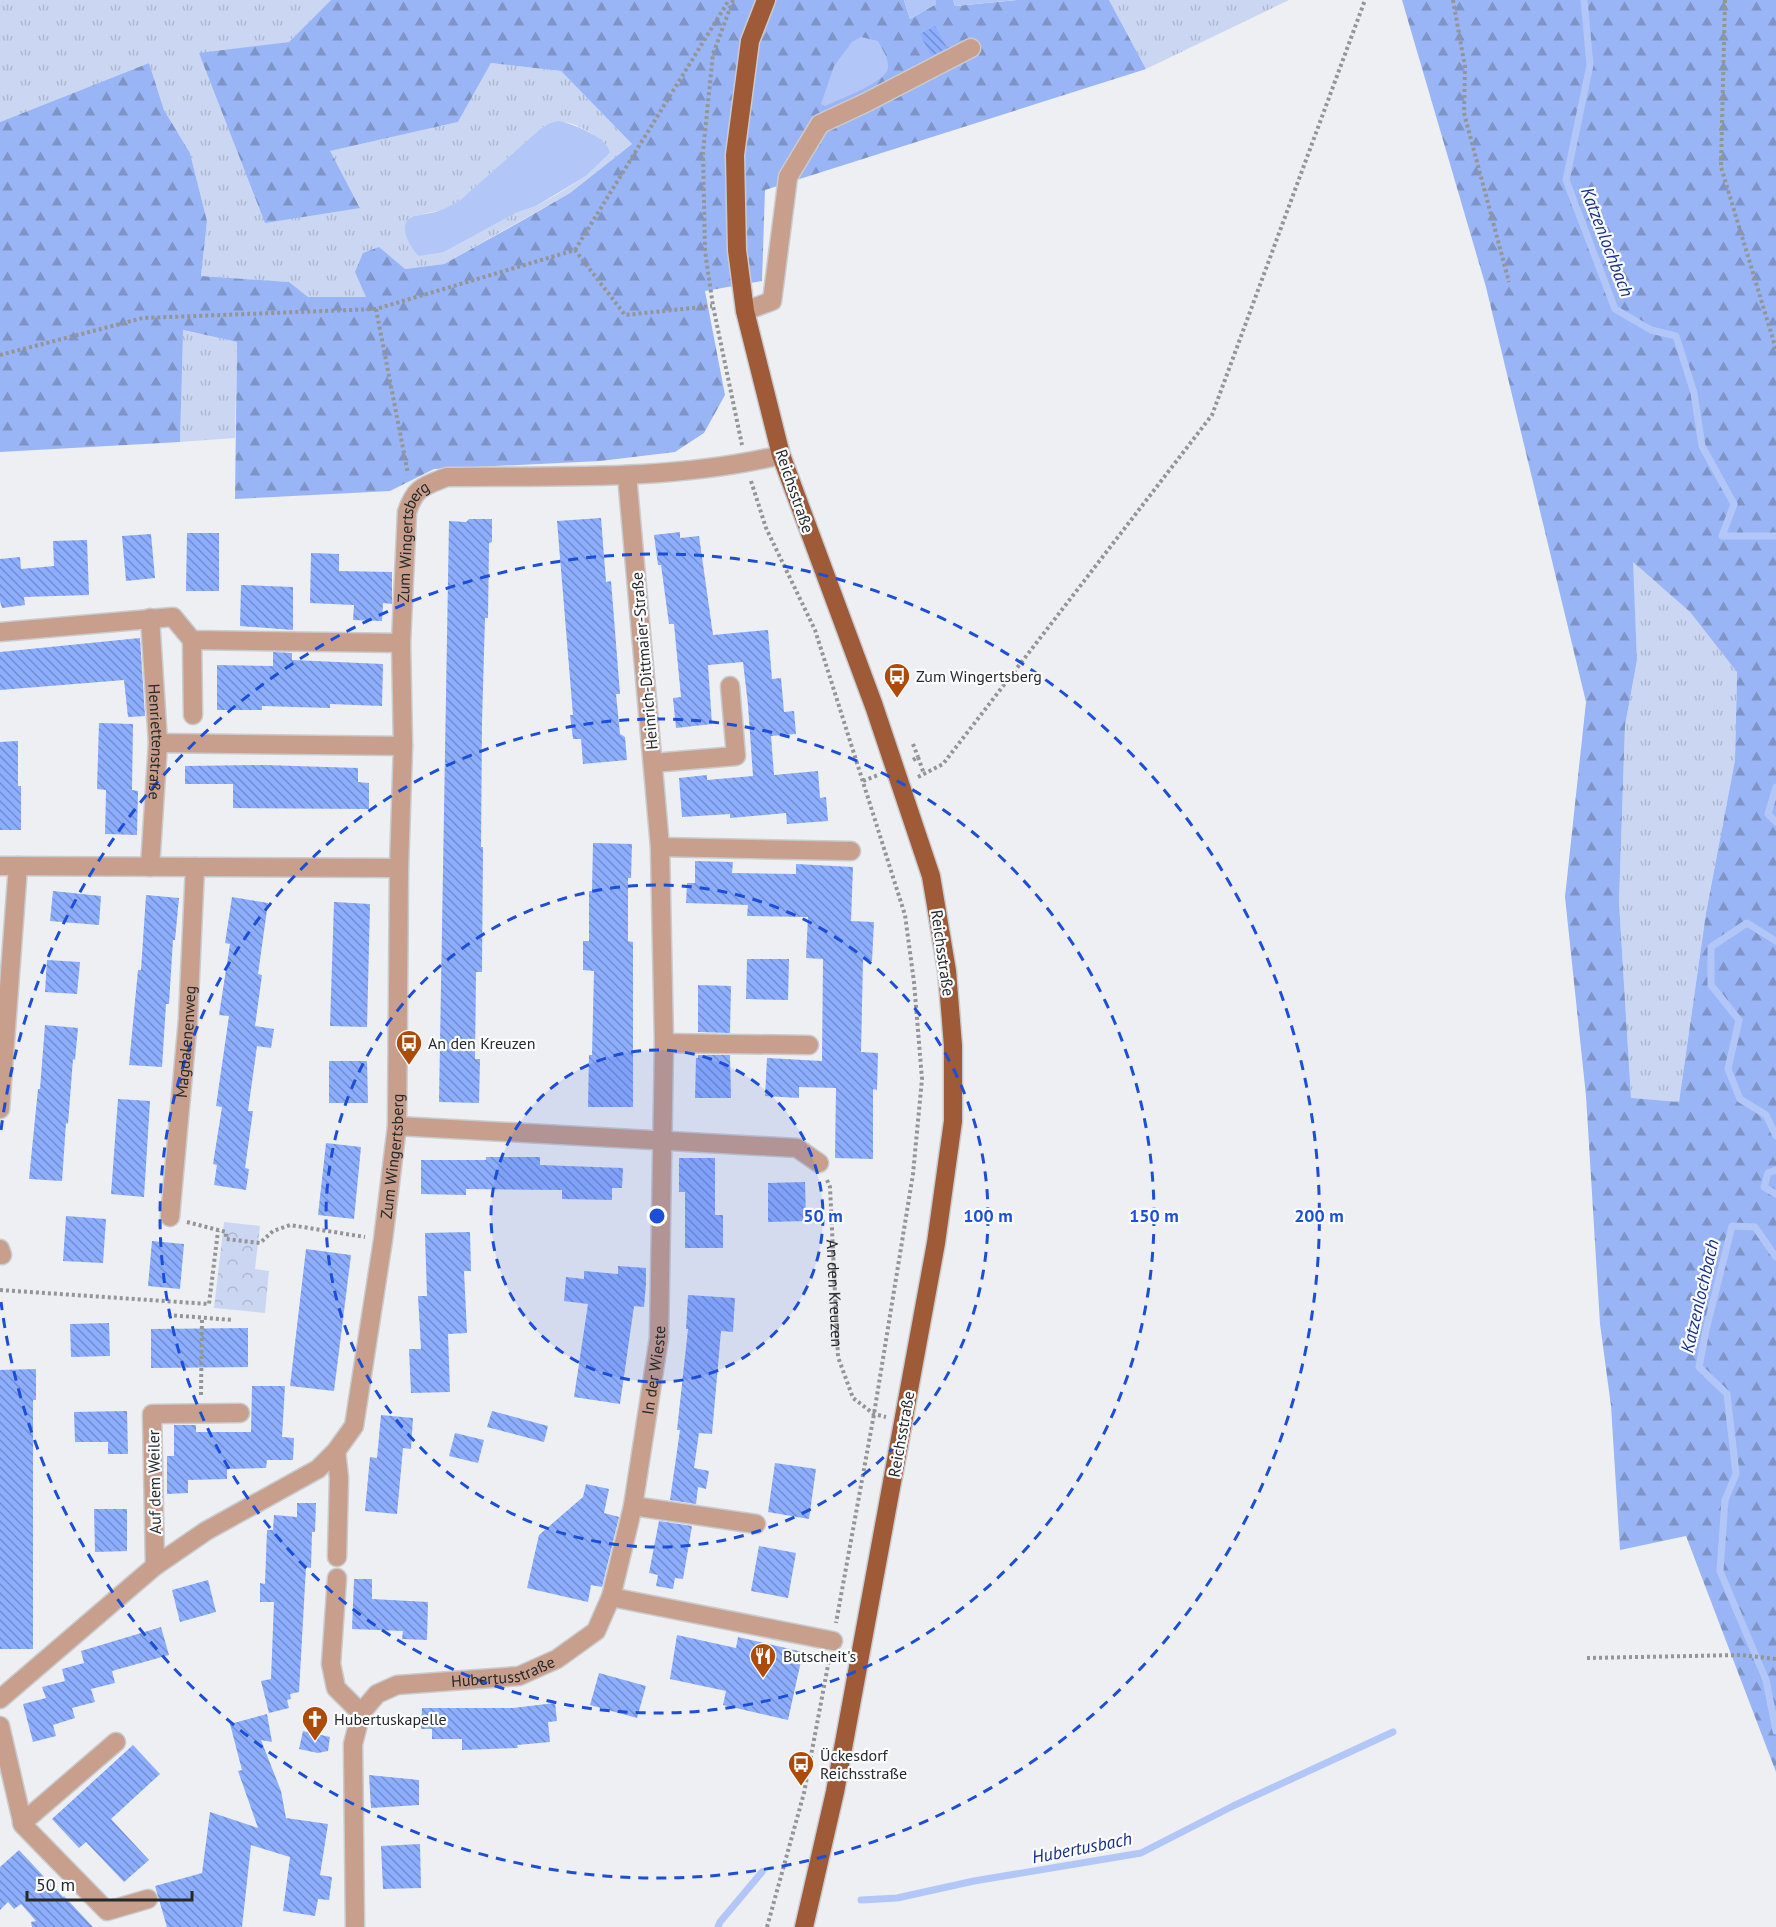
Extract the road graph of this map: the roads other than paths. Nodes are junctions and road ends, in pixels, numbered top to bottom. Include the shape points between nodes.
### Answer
1 (766, 0) edge
2 (971, 48) dead end
3 (745, 311) junction
4 (781, 455) junction
5 (627, 475) junction
6 (150, 618) junction
7 (0, 632) edge
8 (192, 640) junction
9 (401, 643) junction
10 (730, 686) dead end
11 (193, 715) dead end
12 (158, 743) junction
13 (403, 746) junction
14 (653, 763) junction
15 (660, 847) junction
16 (851, 851) dead end
17 (9, 866) edge
18 (150, 867) junction
19 (195, 867) junction
20 (399, 868) junction
21 (664, 1043) junction
22 (809, 1045) dead end
23 (0, 1109) edge
24 (397, 1126) junction
25 (662, 1139) junction
26 (819, 1163) road end
27 (170, 1217) road end
28 (240, 1413) dead end
29 (336, 1451) junction
30 (633, 1506) junction
31 (756, 1524) dead end
32 (337, 1557) dead end
33 (155, 1566) junction
34 (337, 1578) dead end
35 (611, 1597) junction
36 (833, 1641) road end
37 (0, 1699) edge
38 (361, 1713) junction
39 (0, 1726) edge
40 (116, 1742) dead end
41 (22, 1823) junction
42 (148, 1899) dead end
43 (356, 1927) edge
44 (804, 1927) edge

1 - 3 main road, Reichsstraße via 750,40 735,155 737,250
2 - 3 street via 820,124 788,177 772,301
3 - 4 main road, Reichsstraße
4 - 5 street, Zum Wingertsberg via 746,464
4 - 44 main road, Reichsstraße via 874,706 931,876 947,971 953,1046 953,1121 946,1185 835,1792
5 - 9 street, Zum Wingertsberg via 447,477 422,487 412,496 406,512
5 - 14 street, Heinrich-Dittmaier-Straße
6 - 7 street
6 - 8 street via 173,617
6 - 12 street, Henriettenstraße
8 - 9 street
8 - 11 street
9 - 13 street, Zum Wingertsberg
10 - 14 street via 736,756
12 - 13 street
12 - 18 street, Henriettenstraße
13 - 20 street, Zum Wingertsberg
14 - 15 street, Heinrich-Dittmaier-Straße
15 - 16 street
15 - 21 street, Heinrich-Dittmaier-Straße
17 - 18 street
17 - 23 street
18 - 19 street
19 - 20 street
19 - 27 street, Magdalenenweg via 188,1019
20 - 24 street, Zum Wingertsberg
21 - 22 street
21 - 25 street, Heinrich-Dittmaier-Straße
24 - 25 street
24 - 29 street, Zum Wingertsberg via 354,1426
25 - 26 street via 796,1148
25 - 30 street, In der Wieste via 659,1338
28 - 33 street, Auf dem Weiler via 152,1414
29 - 32 street
29 - 33 street, Auf dem Weiler via 318,1469 207,1531
30 - 31 street
30 - 35 street, In der Wieste
33 - 37 street, Auf dem Weiler
34 - 38 street via 331,1664 336,1688
35 - 36 street
35 - 38 street, Hubertusstraße via 596,1630 557,1659 519,1676 397,1685 377,1694
38 - 43 street, Hubertusstraße via 352,1744
39 - 41 street
40 - 41 street
41 - 42 street via 107,1911

